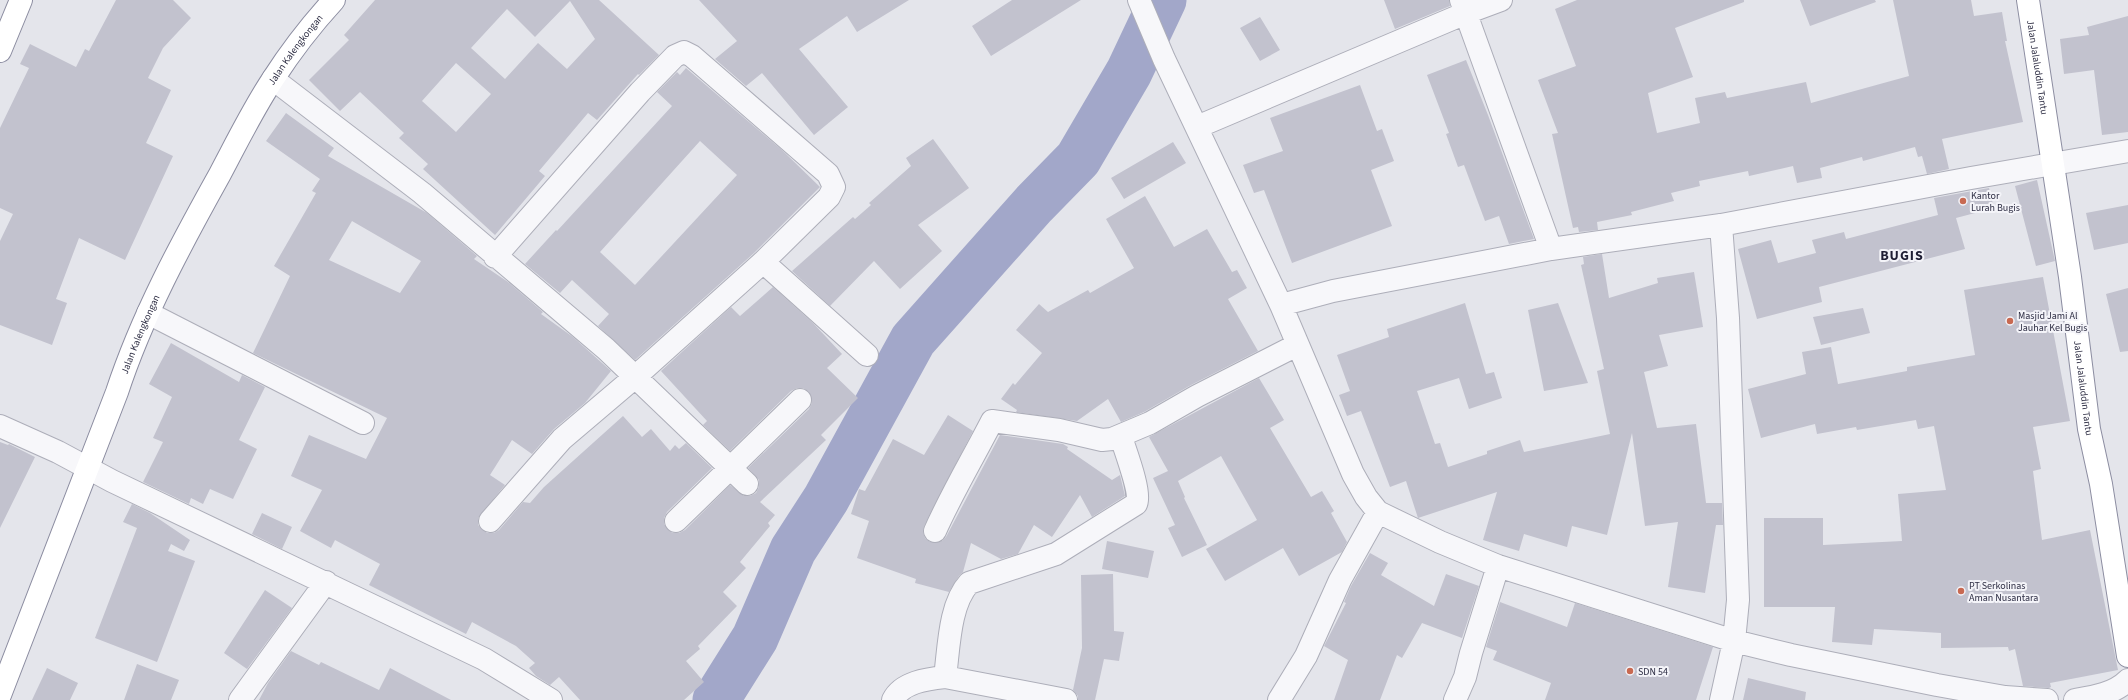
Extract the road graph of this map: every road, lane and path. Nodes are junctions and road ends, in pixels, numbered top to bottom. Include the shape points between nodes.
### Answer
1 (21, 0) edge
2 (334, 0) edge
3 (1139, 0) edge
4 (1501, 0) edge
5 (2028, 0) edge
6 (1463, 6) edge
7 (0, 51) edge
8 (273, 79) junction
9 (1197, 126) junction
10 (2128, 151) edge
11 (2053, 164) junction
12 (1721, 225) junction
13 (1551, 249) junction
14 (495, 257) junction
15 (763, 262) junction
16 (1282, 305) junction
17 (148, 313) junction
18 (1297, 345) junction
19 (867, 355) dead end
20 (635, 377) junction
21 (800, 400) dead end
22 (363, 423) dead end
23 (0, 426) edge
24 (1121, 437) junction
25 (730, 468) junction
26 (87, 469) junction
27 (747, 484) dead end
28 (1378, 512) junction
29 (490, 521) dead end
30 (676, 521) dead end
31 (935, 532) dead end
32 (1498, 566) junction
33 (326, 582) junction
34 (1734, 641) junction
35 (2128, 656) edge
36 (945, 677) junction
37 (2128, 680) edge
38 (0, 695) edge
39 (240, 700) edge
40 (551, 700) edge
41 (893, 700) edge
42 (1066, 700) edge
43 (1279, 700) edge
44 (1455, 700) edge
45 (1721, 700) edge
46 (2046, 700) edge
47 (2075, 700) edge

1 - 7 highway
2 - 8 highway, Jalan Kalengkongan
3 - 9 street
4 - 6 street
5 - 11 highway, Jalan Jalaluddin Tantu
6 - 9 street
6 - 13 street
8 - 14 street via 422,193
8 - 17 highway, Jalan Kalengkongan via 193,222
9 - 16 street
10 - 11 street
11 - 12 street
11 - 35 highway, Jalan Jalaluddin Tantu via 2089,429 2101,484
12 - 13 street
12 - 34 street via 1728,318 1737,545 1738,600
13 - 16 street via 1333,291
14 - 15 street via 640,92 675,56 684,52 698,61 822,169 833,183 834,187 829,197
14 - 20 street via 606,349
15 - 19 street
15 - 20 street
16 - 18 street
17 - 22 street
17 - 26 highway, Jalan Kalengkongan via 131,348
18 - 24 street
18 - 28 street via 1353,474
20 - 25 street
20 - 29 street via 562,439
21 - 25 street
23 - 26 street via 58,452
24 - 31 street via 1102,440 1059,430 992,421 970,466 951,496
24 - 36 street via 1134,480 1138,500 1136,504 1056,554 969,583 956,604
25 - 27 street
25 - 30 street
26 - 33 street
26 - 38 highway, Jalan Kalengkongan
28 - 32 street
28 - 43 street via 1340,580 1306,656
32 - 34 street
32 - 44 street via 1465,677
33 - 39 street
33 - 40 street via 484,659
34 - 45 street
34 - 46 street via 1937,685 2005,697
36 - 41 street via 931,678 910,685 900,691
36 - 42 street
37 - 47 street via 2122,686 2102,695

